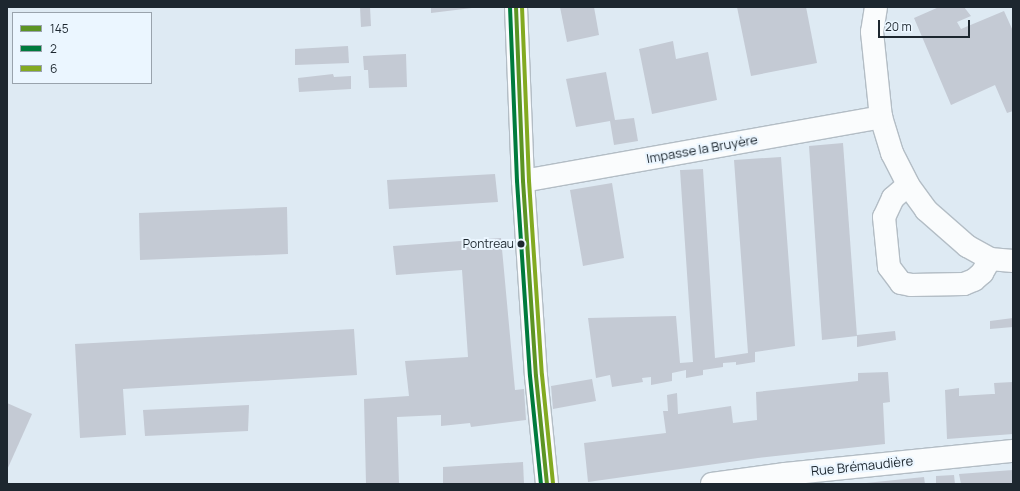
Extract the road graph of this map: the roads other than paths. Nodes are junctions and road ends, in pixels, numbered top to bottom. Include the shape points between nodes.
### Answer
1 (516, 7) edge
2 (876, 7) edge
3 (881, 117) junction
4 (523, 181) junction
5 (908, 185) junction
6 (990, 259) junction
7 (1013, 261) edge
8 (1013, 451) edge
9 (547, 484) edge
10 (712, 484) edge

1 - 4 street
2 - 3 street via 872,32
3 - 4 street, Impasse la Bruyère
3 - 5 street via 892,153
4 - 9 street via 536,376
5 - 6 street via 926,210 948,232
5 - 6 street via 893,198 884,217 889,267 901,283 964,284 982,273
6 - 7 street
8 - 10 street, Rue Brémaudière

